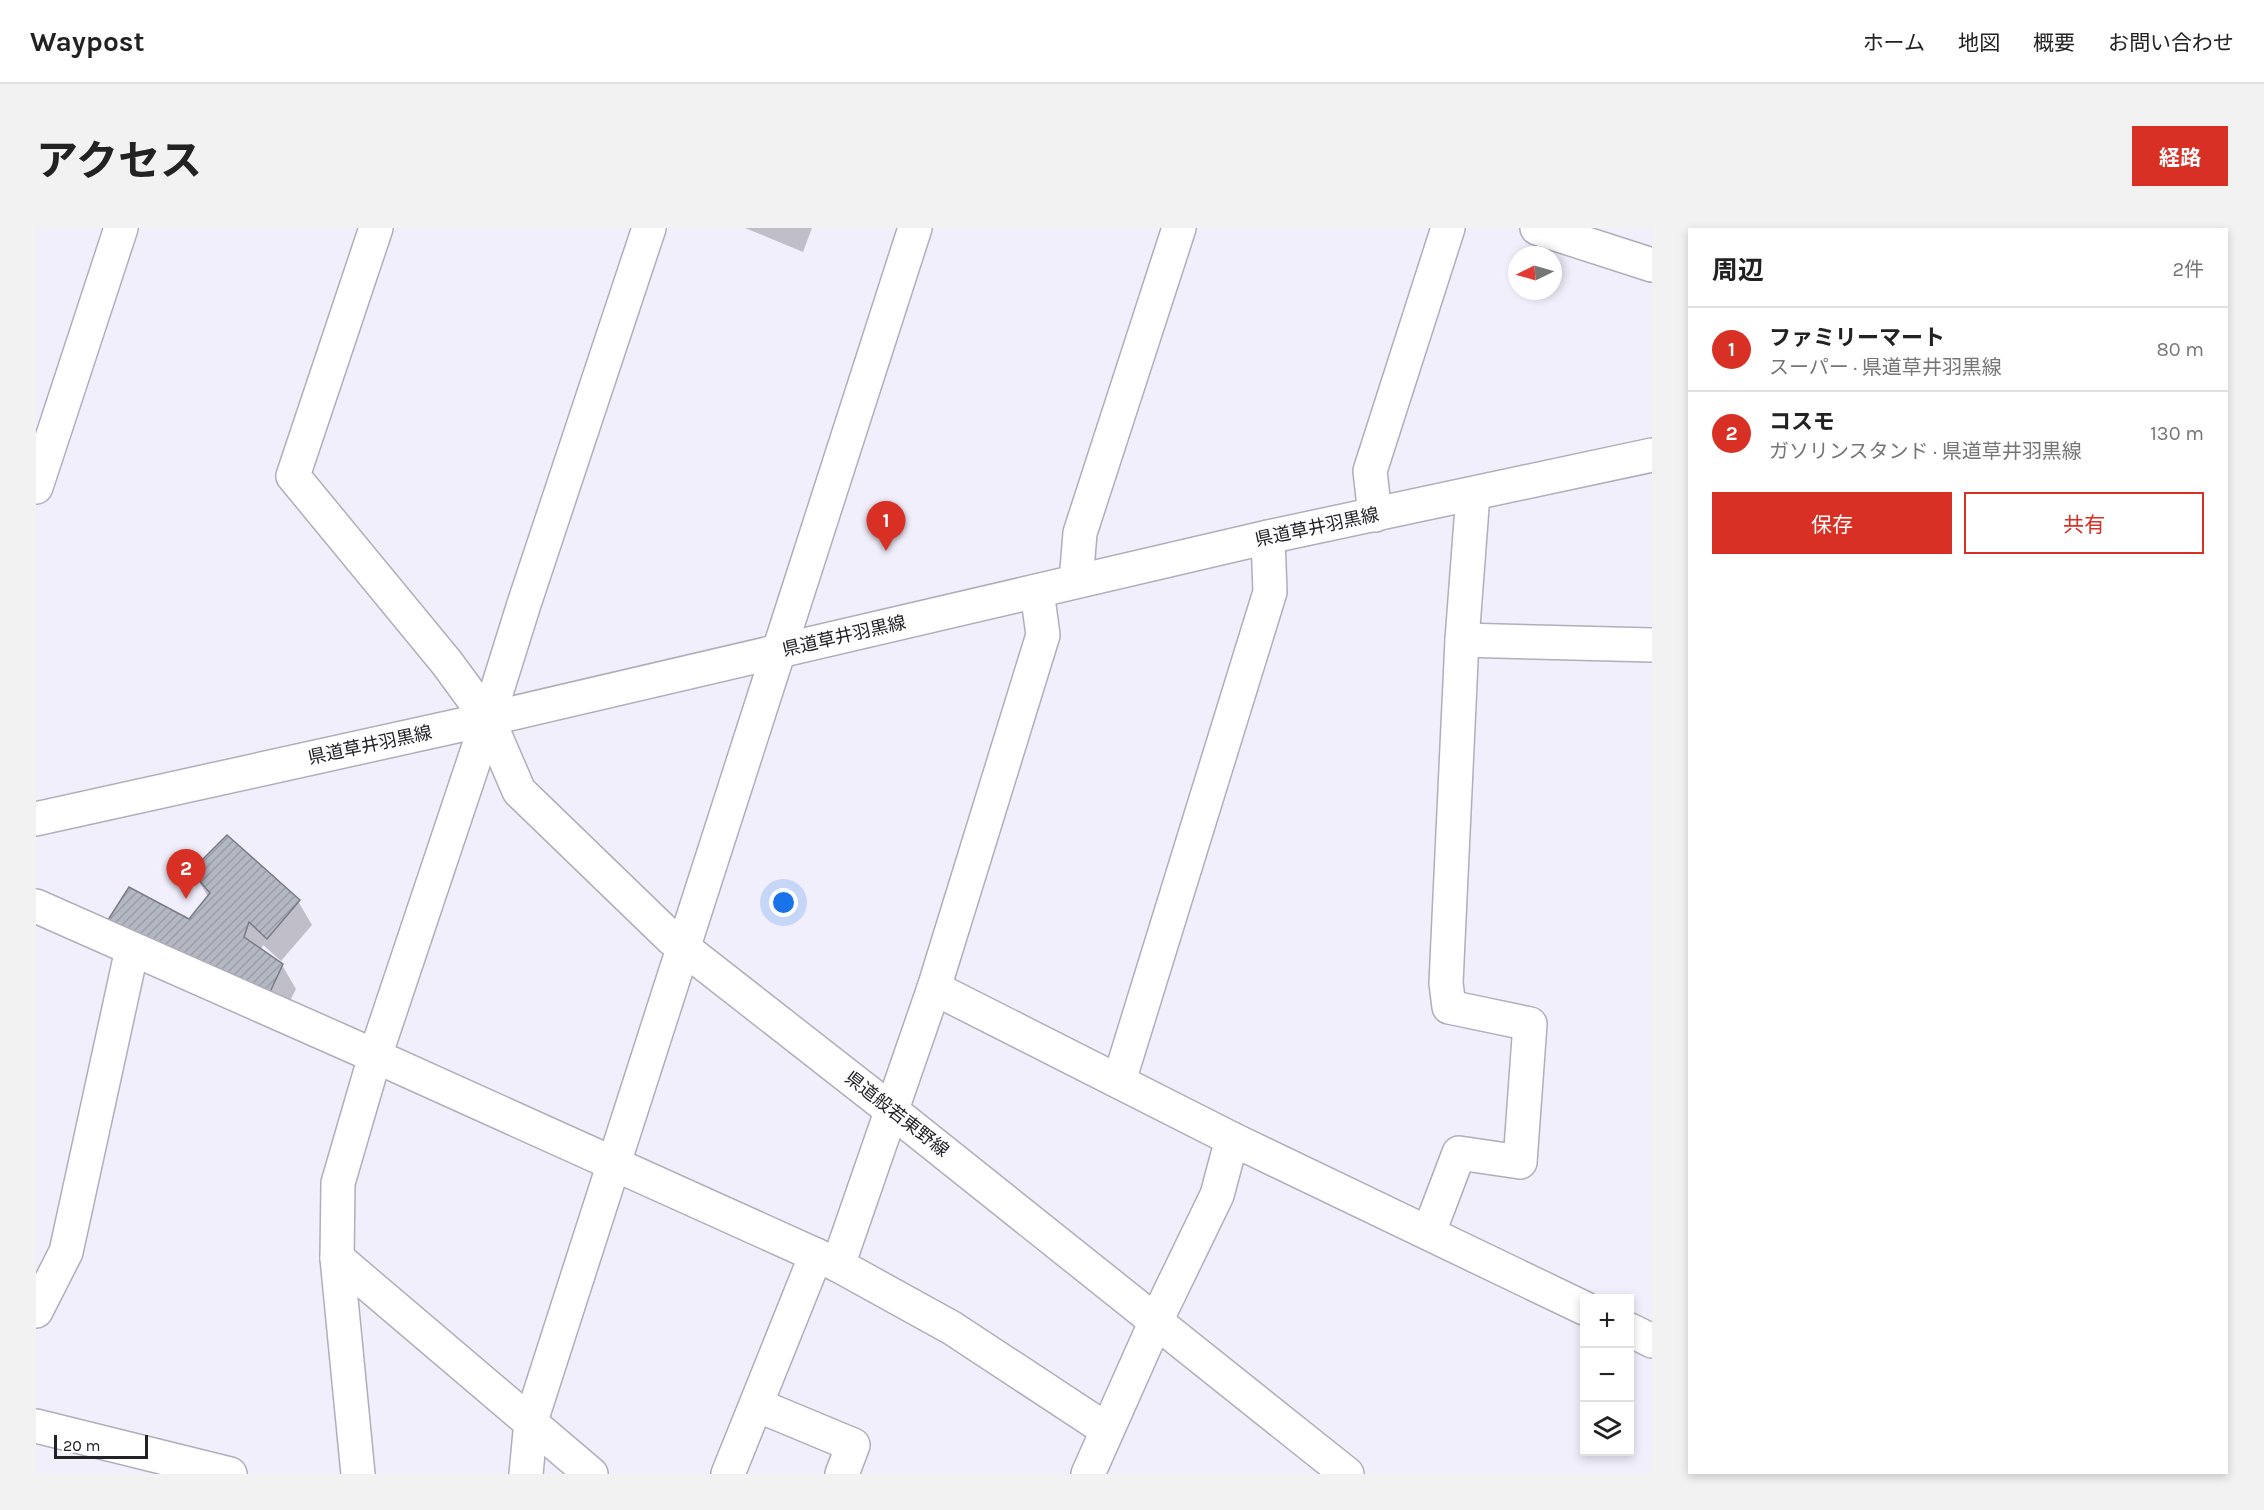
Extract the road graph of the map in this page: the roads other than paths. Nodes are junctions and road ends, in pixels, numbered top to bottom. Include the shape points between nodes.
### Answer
1 (121, 228) edge
2 (376, 228) edge
3 (649, 228) edge
4 (915, 228) edge
5 (1179, 228) edge
6 (1448, 228) edge
7 (1537, 228) edge
8 (1652, 265) edge
9 (1652, 454) edge
10 (36, 487) edge
11 (1473, 494) junction
12 (1375, 515) junction
13 (1268, 537) junction
14 (1076, 581) junction
15 (1037, 591) junction
16 (1462, 640) junction
17 (1652, 645) edge
18 (778, 651) junction
19 (488, 719) junction
20 (36, 819) edge
21 (36, 906) edge
22 (682, 947) junction
23 (132, 949) junction
24 (934, 988) junction
25 (375, 1056) junction
26 (1119, 1081) junction
27 (891, 1110) junction
28 (1232, 1139) junction
29 (614, 1164) junction
30 (1429, 1232) junction
31 (337, 1258) junction
32 (827, 1260) junction
33 (1580, 1306) edge
34 (36, 1311) edge
35 (1156, 1321) junction
36 (1634, 1332) edge
37 (1652, 1341) edge
38 (757, 1406) junction
39 (531, 1421) junction
40 (36, 1426) edge
41 (1107, 1430) junction
42 (736, 1472) edge
43 (230, 1474) edge
44 (358, 1474) edge
45 (526, 1474) edge
46 (591, 1474) edge
47 (842, 1474) edge
48 (1088, 1474) edge
49 (1347, 1474) edge

1 - 10 street
2 - 19 street, 県道般若東野線 via 293,476 447,663
3 - 19 street
4 - 18 street
5 - 14 street via 1080,533
6 - 12 street via 1370,471
7 - 8 street
9 - 11 street, 県道草井羽黒線
11 - 12 street, 県道草井羽黒線
11 - 16 street
12 - 13 street, 県道草井羽黒線
13 - 14 street, 県道草井羽黒線
13 - 26 street via 1270,592
14 - 15 street, 県道草井羽黒線
15 - 18 street, 県道草井羽黒線
15 - 24 street via 1043,634
16 - 17 street
16 - 30 street via 1446,983 1449,1007 1530,1024 1520,1162 1459,1153
18 - 19 street, 県道草井羽黒線
18 - 22 street
19 - 20 street, 県道草井羽黒線
19 - 22 street, 県道般若東野線 via 519,791
19 - 25 street
21 - 23 street
22 - 27 street, 県道般若東野線
22 - 29 street
23 - 25 street
23 - 34 street via 66,1252
24 - 26 street
24 - 27 street
25 - 29 street
25 - 31 street via 338,1183
26 - 28 street
27 - 32 street
27 - 35 street, 県道般若東野線
28 - 30 street
28 - 35 street via 1217,1195
29 - 32 street
29 - 39 street
30 - 33 street
31 - 39 street
31 - 44 street
32 - 38 street
32 - 41 street via 952,1328
35 - 41 street
35 - 49 street, 県道般若東野線
36 - 37 street
38 - 42 street
38 - 47 street via 853,1445
39 - 45 street
39 - 46 street
40 - 43 street
41 - 48 street

